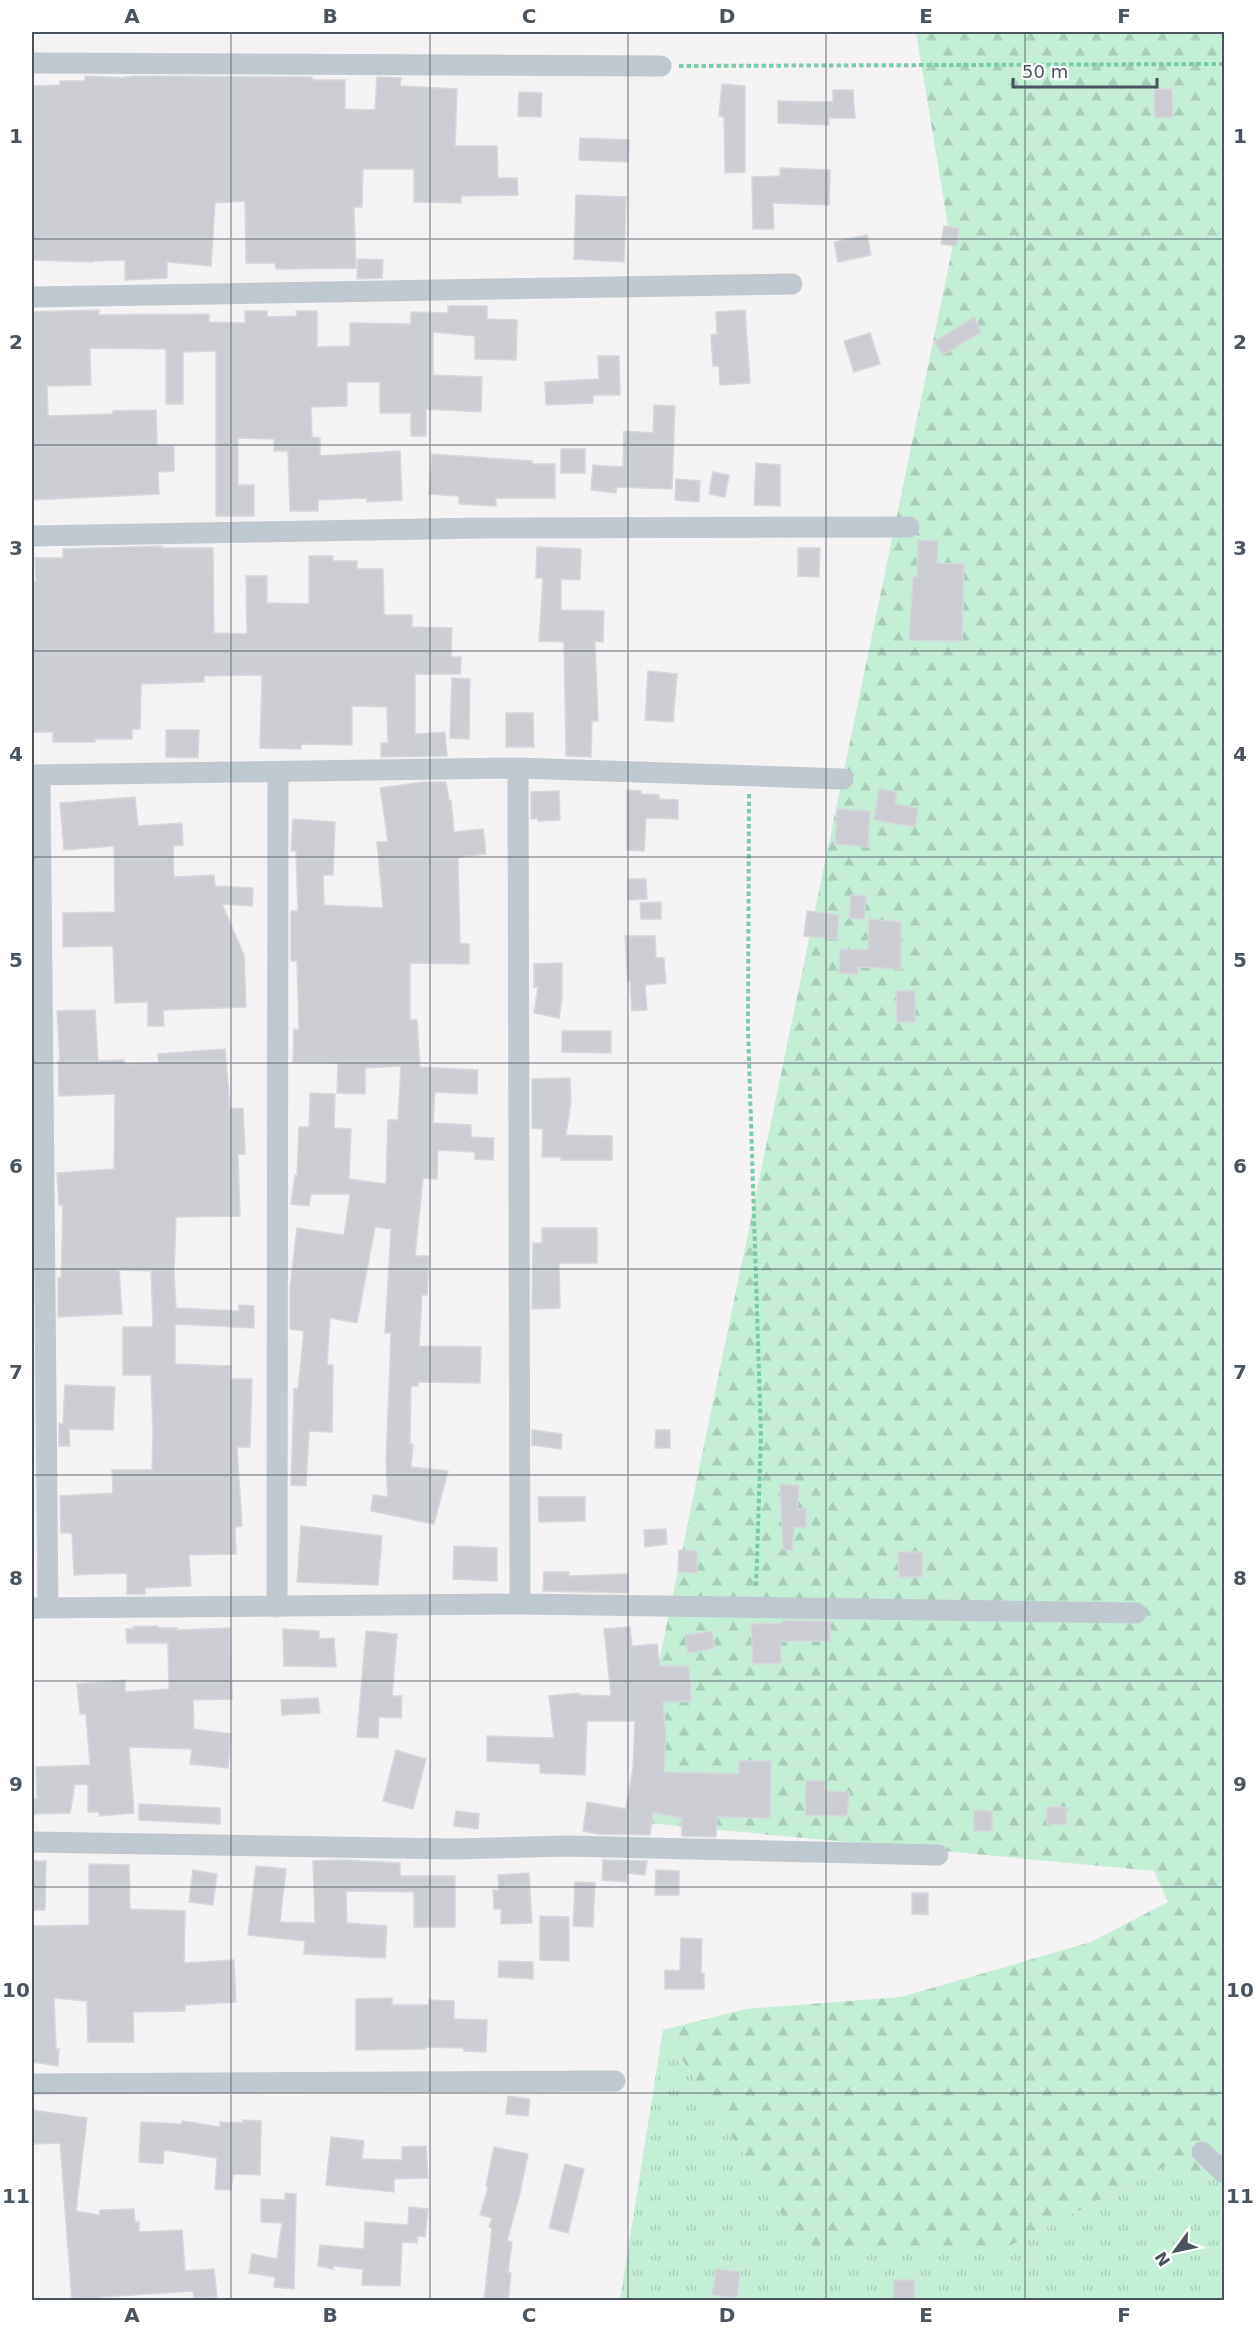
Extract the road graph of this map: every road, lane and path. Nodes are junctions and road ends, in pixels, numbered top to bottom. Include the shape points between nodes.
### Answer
1 (32, 63) edge
2 (1224, 64) edge
3 (661, 66) joint
4 (792, 284) dead end
5 (32, 297) edge
6 (909, 527) dead end
7 (32, 536) edge
8 (519, 768) junction
9 (278, 772) junction
10 (36, 775) edge
11 (749, 776) junction
12 (843, 779) dead end
13 (520, 1604) junction
14 (756, 1606) junction
15 (277, 1607) junction
16 (40, 1608) edge
17 (1136, 1613) dead end
18 (32, 1842) edge
19 (938, 1855) dead end
20 (615, 2081) dead end
21 (32, 2084) edge
22 (1202, 2152) dead end
23 (1224, 2173) edge

1 - 3 street
2 - 3 path
4 - 5 street
6 - 7 street via 448,528
8 - 9 street
8 - 11 street
8 - 13 street
9 - 10 street
9 - 15 street
10 - 16 street
11 - 12 street
11 - 14 path via 748,1029 761,1436
13 - 14 street
13 - 15 street
14 - 17 street
15 - 16 street
18 - 19 street via 456,1849 578,1846
20 - 21 street
22 - 23 street

